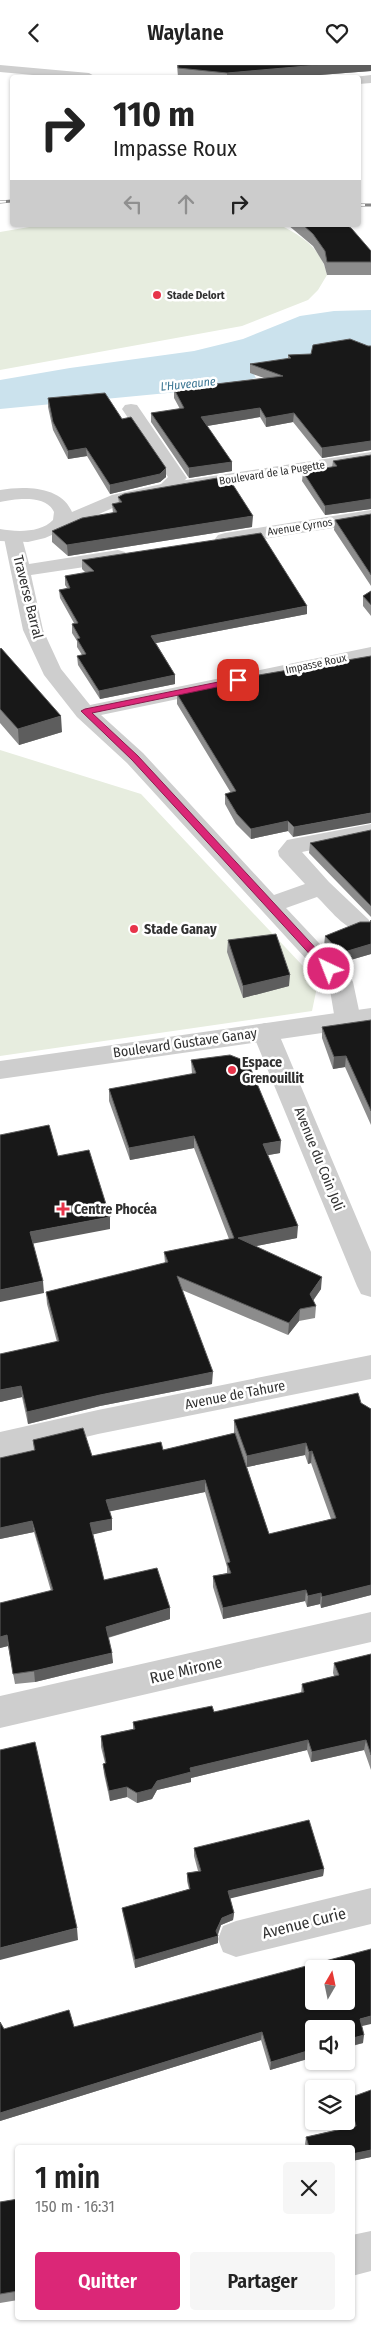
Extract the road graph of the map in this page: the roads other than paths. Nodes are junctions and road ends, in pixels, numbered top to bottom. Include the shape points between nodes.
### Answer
1 (0, 68) edge
2 (69, 75) edge
3 (131, 409) dead end
4 (371, 445) edge
5 (371, 457) edge
6 (171, 484) junction
7 (0, 496) edge
8 (59, 505) junction
9 (371, 516) edge
10 (58, 525) junction
11 (7, 537) edge
12 (206, 542) edge
13 (138, 553) edge
14 (21, 571) junction
15 (371, 653) edge
16 (85, 711) junction
17 (371, 831) edge
18 (321, 887) junction
19 (270, 905) junction
20 (361, 925) edge
21 (360, 1018) edge
22 (265, 1032) junction
23 (0, 1070) edge
24 (371, 1286) edge
25 (371, 1367) edge
26 (0, 1445) edge
27 (371, 1627) edge
28 (0, 1712) edge
29 (371, 1906) edge
30 (236, 1939) dead end
31 (371, 2251) edge
32 (355, 2255) edge

1 - 2 street
3 - 6 street
4 - 6 street, Boulevard de la Pugette
5 - 6 street, Boulevard de la Pugette
6 - 8 street, Boulevard de la Pugette
6 - 10 street, Boulevard de la Pugette via 119,499
7 - 8 street via 28,493 51,499
8 - 10 street via 63,518
9 - 12 street, Avenue Cyrnos
10 - 11 street, Boulevard de la Pugette via 40,534
11 - 14 street, Traverse Barral
13 - 14 street
14 - 16 street, Traverse Barral via 33,630 50,671
15 - 16 street, Impasse Roux
16 - 19 street, Traverse Barral via 135,758
17 - 18 street via 295,845 290,851 291,856
18 - 19 street
18 - 20 street
19 - 21 street, Traverse Barral via 341,982
21 - 22 street, Boulevard Gustave Ganay
22 - 23 street, Boulevard Gustave Ganay
22 - 24 street, Avenue du Coin Joli
25 - 26 street, Avenue de Tahure
27 - 28 street, Rue Mirone
29 - 30 street, Avenue Curie
31 - 32 street

